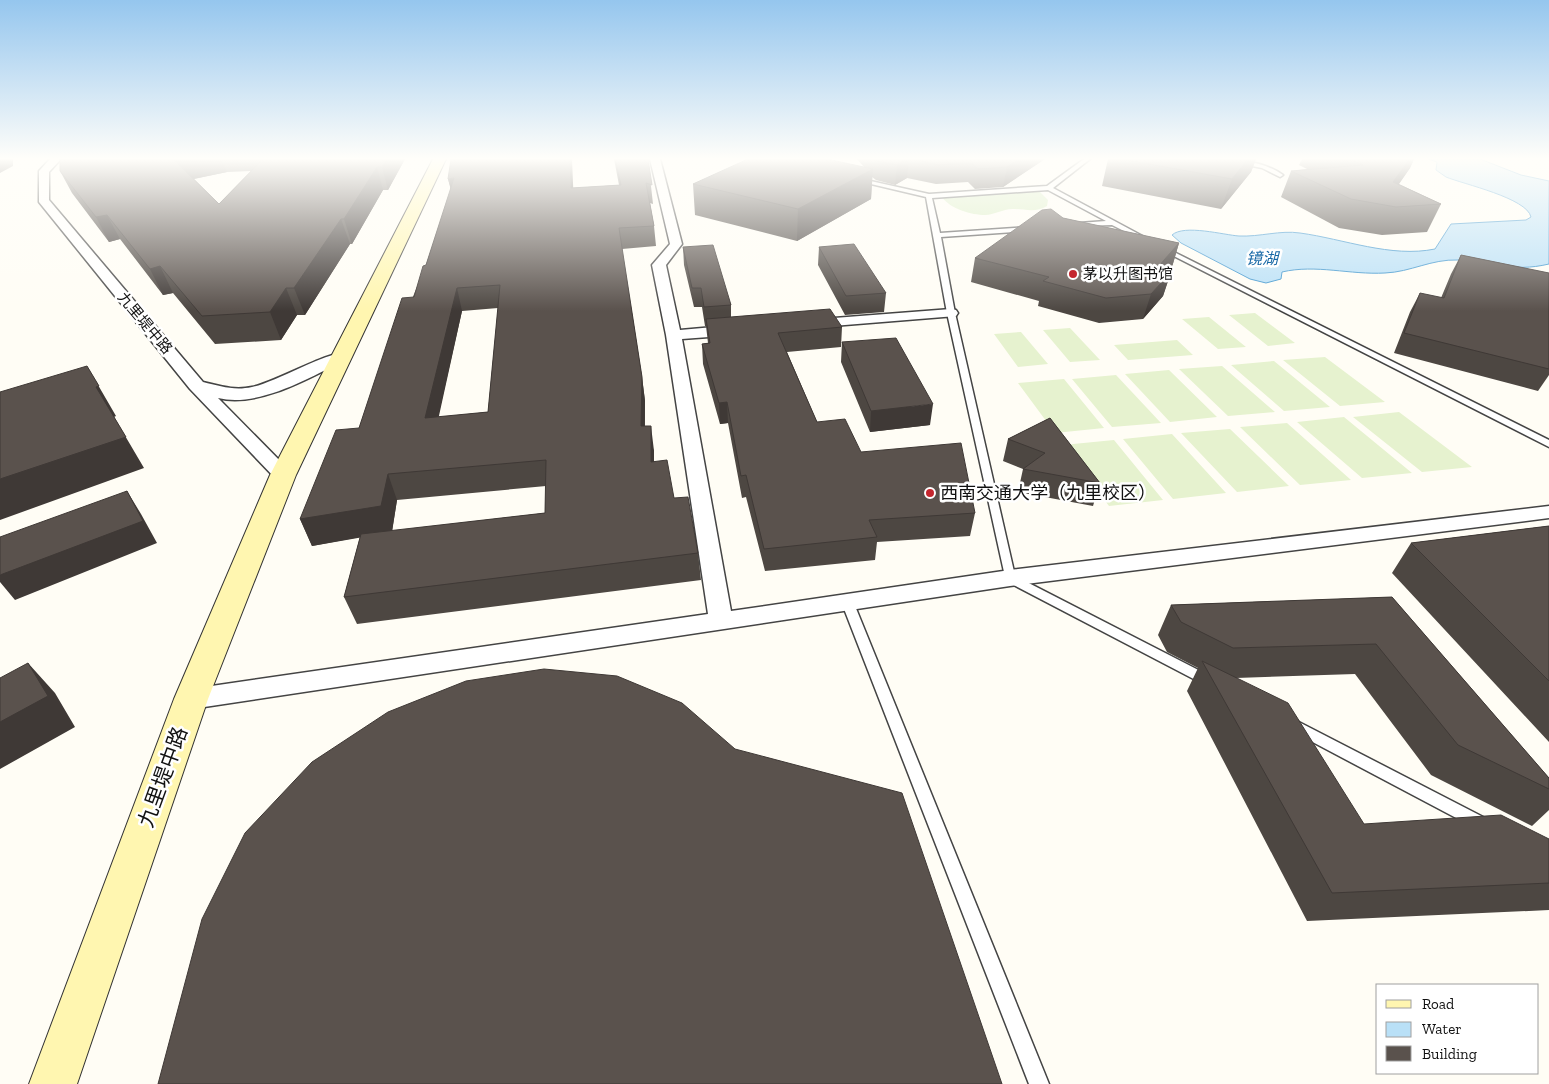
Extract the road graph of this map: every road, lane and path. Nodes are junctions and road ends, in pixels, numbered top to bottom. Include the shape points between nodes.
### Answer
1 (51, 210) edge
2 (415, 210) edge
3 (667, 210) edge
4 (932, 210) edge
5 (1088, 210) edge
6 (1113, 223) junction
7 (1064, 226) edge
8 (1035, 228) edge
9 (937, 235) junction
10 (951, 313) junction
11 (792, 325) edge
12 (753, 328) edge
13 (674, 335) junction
14 (341, 356) junction
15 (196, 385) junction
16 (1549, 444) edge
17 (283, 474) junction
18 (1549, 512) edge
19 (1010, 578) junction
20 (847, 601) junction
21 (721, 621) junction
22 (1213, 684) edge
23 (191, 699) junction
24 (1284, 721) edge
25 (1496, 832) edge
26 (53, 1084) edge
27 (1039, 1084) edge

1 - 15 street, 九里堤中路
2 - 14 street, 九里堤中路
3 - 13 street via 676,244 659,265
4 - 9 lane
5 - 6 lane
6 - 7 lane
6 - 16 lane
8 - 9 lane
9 - 10 lane
10 - 11 street
10 - 19 lane
12 - 13 street
13 - 21 street
14 - 15 street via 292,379 251,392 225,394
14 - 17 street, 九里堤中路
15 - 17 street, 九里堤中路
17 - 23 street, 九里堤中路
18 - 19 street
19 - 20 street
19 - 22 lane
20 - 21 street
20 - 27 lane
21 - 23 street
23 - 26 street, 九里堤中路
24 - 25 lane

